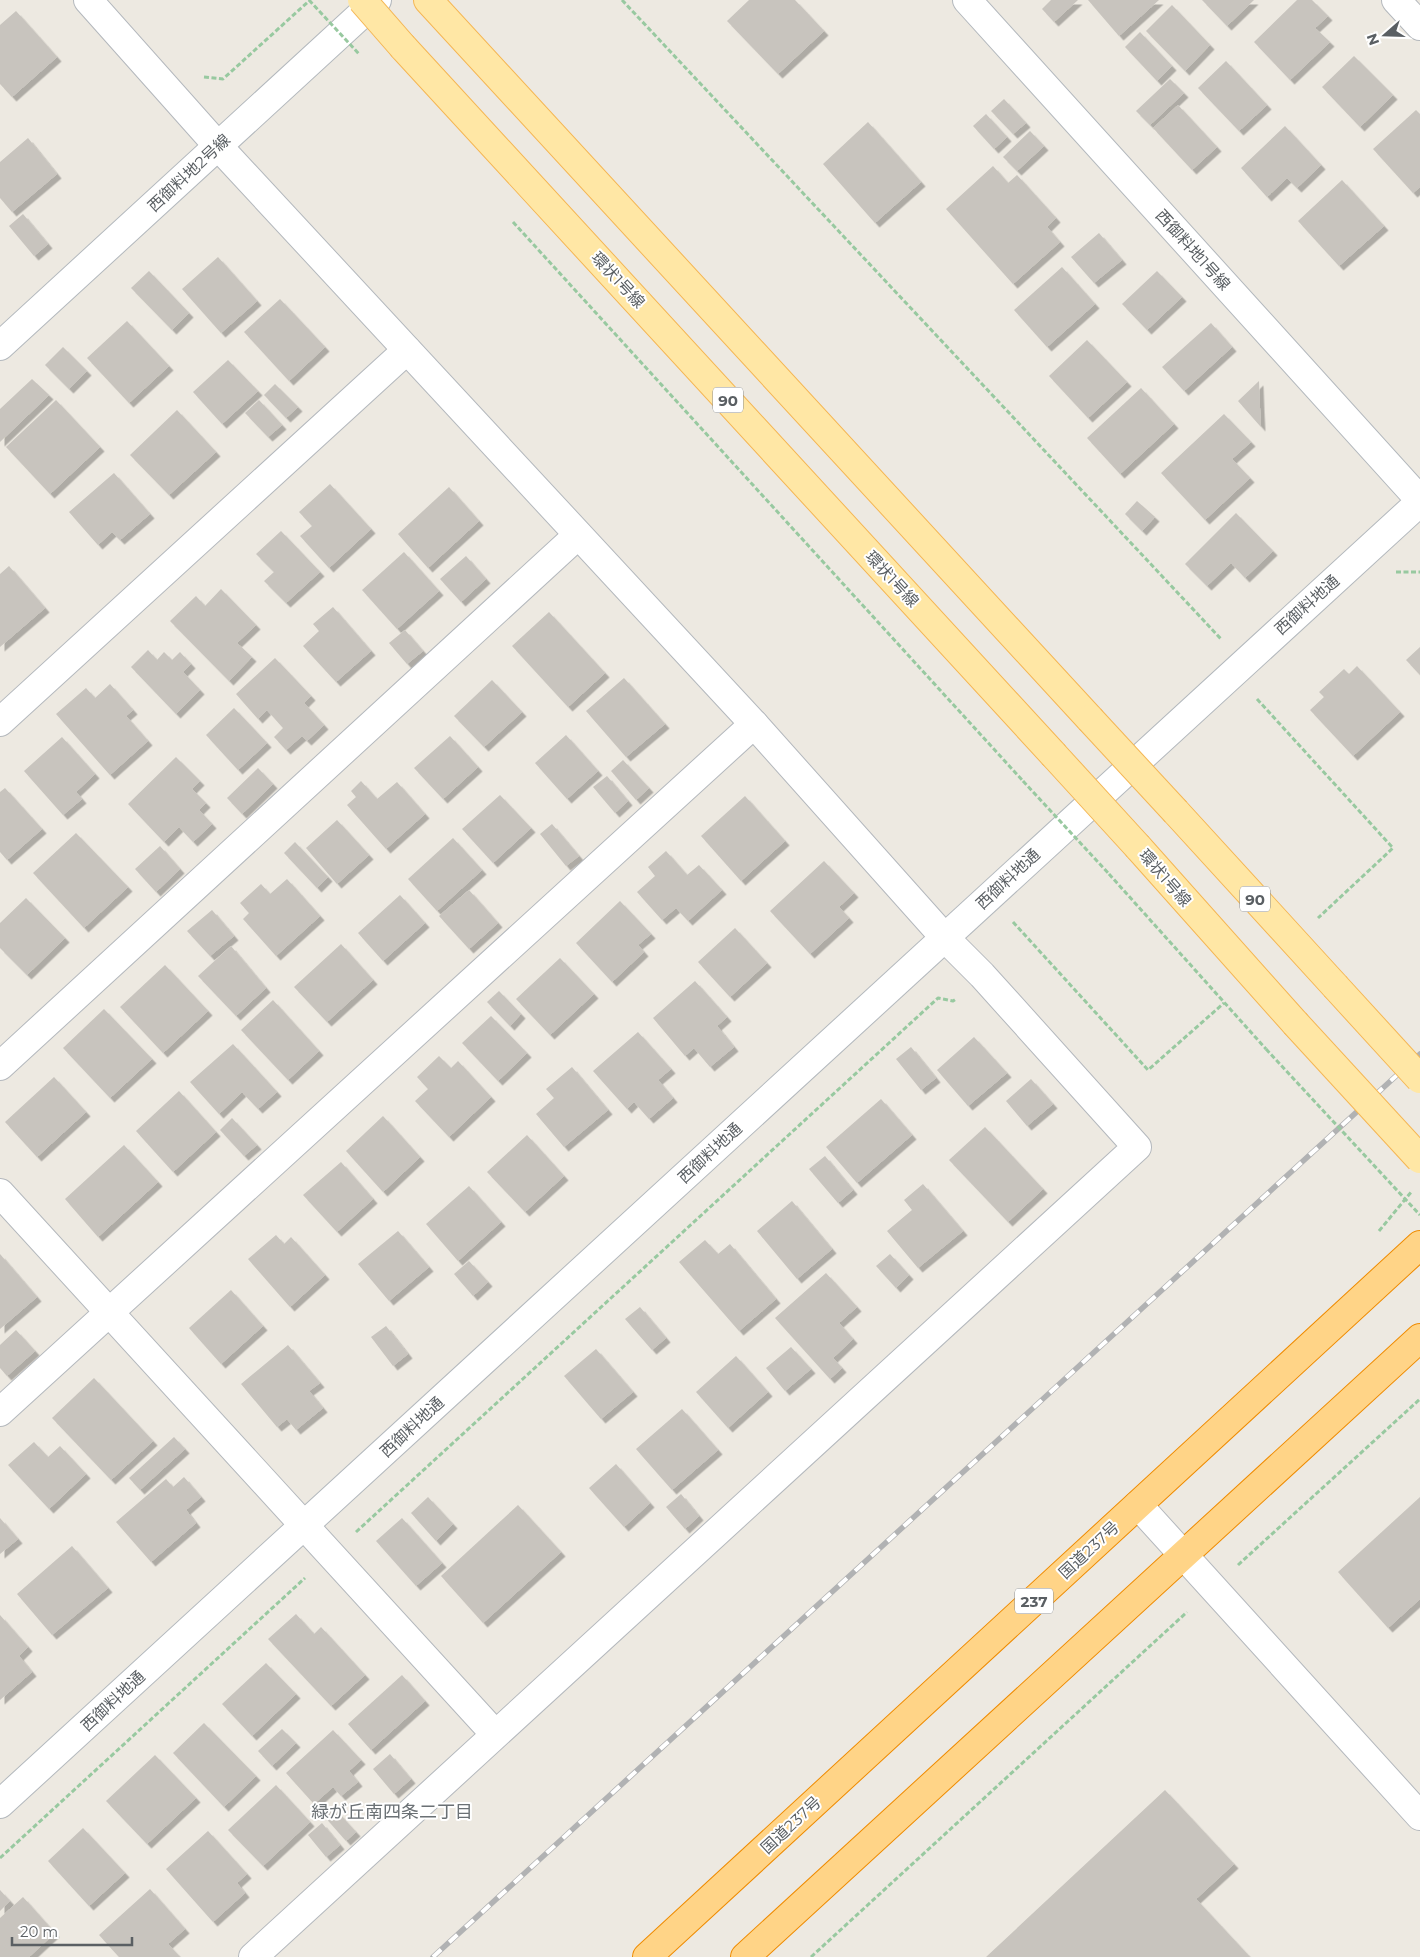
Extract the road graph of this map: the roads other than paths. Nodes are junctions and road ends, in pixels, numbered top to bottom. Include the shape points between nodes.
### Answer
1 (88, 0) edge
2 (362, 0) edge
3 (377, 0) edge
4 (967, 0) edge
5 (1396, 0) edge
6 (434, 7) edge
7 (1420, 26) edge
8 (218, 146) junction
9 (0, 346) edge
10 (406, 350) junction
11 (1420, 501) edge
12 (578, 535) junction
13 (0, 722) edge
14 (754, 724) junction
15 (945, 938) junction
16 (0, 1066) edge
17 (1420, 1079) edge
18 (1420, 1159) edge
19 (0, 1193) edge
20 (1420, 1245) edge
21 (109, 1312) junction
22 (1420, 1338) edge
23 (0, 1412) edge
24 (1138, 1505) junction
25 (304, 1525) junction
26 (1182, 1556) junction
27 (496, 1734) junction
28 (0, 1804) edge
29 (1420, 1816) edge
30 (253, 1957) edge
31 (647, 1957) edge
32 (745, 1957) edge

1 - 8 street
2 - 18 main road, 環状1号線 / 90, bridge
3 - 8 street, 西御料地2号線
4 - 11 street, 西御料地1号線
5 - 7 street
6 - 17 main road, 90, bridge
8 - 9 street, 西御料地2号線
8 - 10 street
10 - 12 street
10 - 13 street
11 - 15 street, 西御料地通
12 - 14 street
12 - 16 street
14 - 15 street
14 - 21 street
15 - 25 street, 西御料地通
15 - 27 street via 1137,1148
19 - 21 street
20 - 24 highway, 国道237号 / 237
21 - 23 street
21 - 25 street
22 - 26 highway
24 - 26 street
24 - 31 highway, 国道237号 / 237
25 - 27 street
25 - 28 street, 西御料地通
26 - 29 street
26 - 32 highway
27 - 30 street

